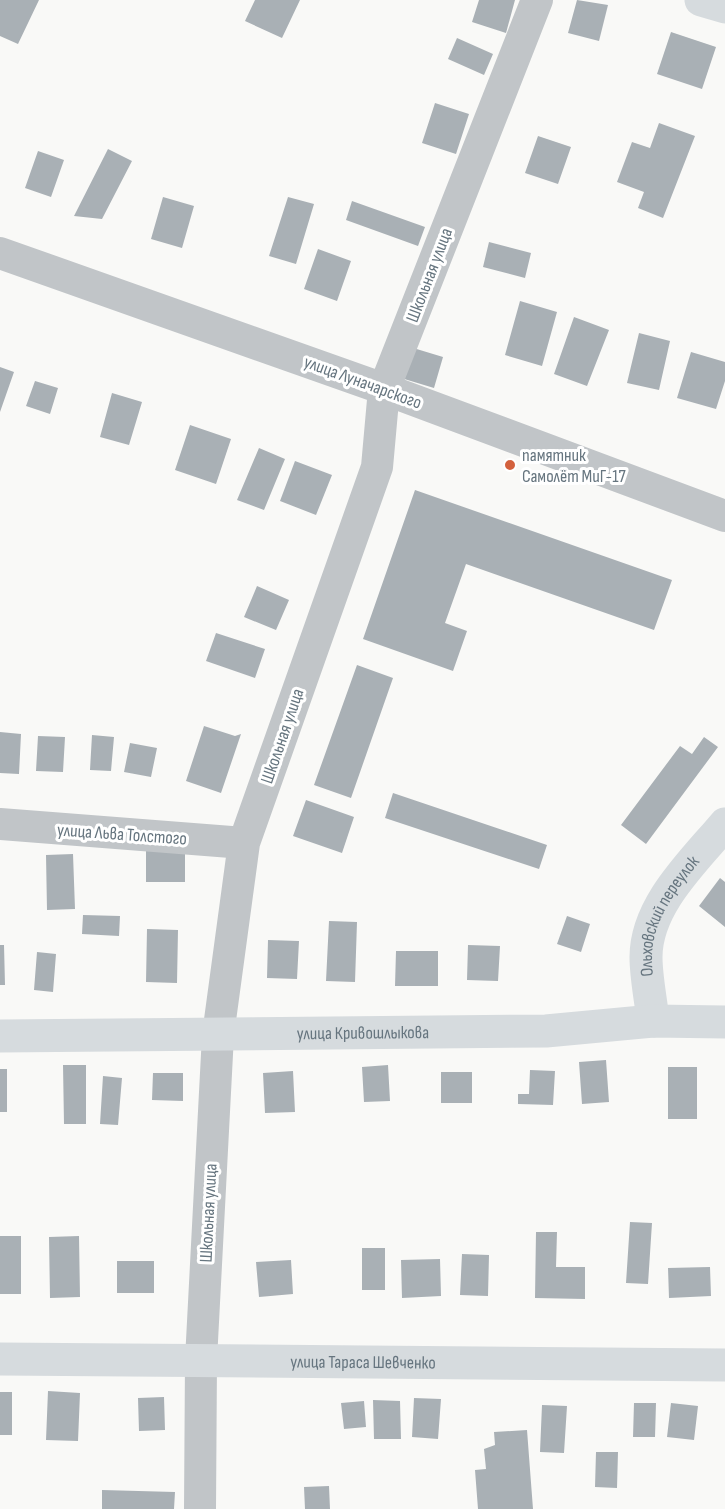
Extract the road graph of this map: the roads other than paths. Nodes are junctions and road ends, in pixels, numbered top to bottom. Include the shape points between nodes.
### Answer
1 (537, 0) edge
2 (701, 0) edge
3 (725, 7) edge
4 (0, 253) edge
5 (384, 389) junction
6 (725, 516) edge
7 (0, 824) edge
8 (725, 824) edge
9 (244, 843) junction
10 (653, 1021) junction
11 (725, 1022) edge
12 (218, 1035) junction
13 (0, 1036) edge
14 (0, 1359) edge
15 (201, 1360) junction
16 (725, 1365) edge
17 (200, 1509) edge

1 - 5 street, Школьная улица
2 - 3 street
4 - 5 street, улица Луначарского
5 - 6 street, улица Луначарского
5 - 9 street, Школьная улица via 377,467
7 - 9 street, улица Льва Толстого
8 - 10 street, Ольховский переулок via 680,878 661,906 651,932 646,956
9 - 12 street, Школьная улица
10 - 11 street, улица Кривошлыкова
10 - 12 street, улица Кривошлыкова via 546,1031
12 - 13 street, улица Кривошлыкова
12 - 15 street, Школьная улица
14 - 15 street, улица Тараса Шевченко
15 - 16 street, улица Тараса Шевченко
15 - 17 street, Школьная улица

